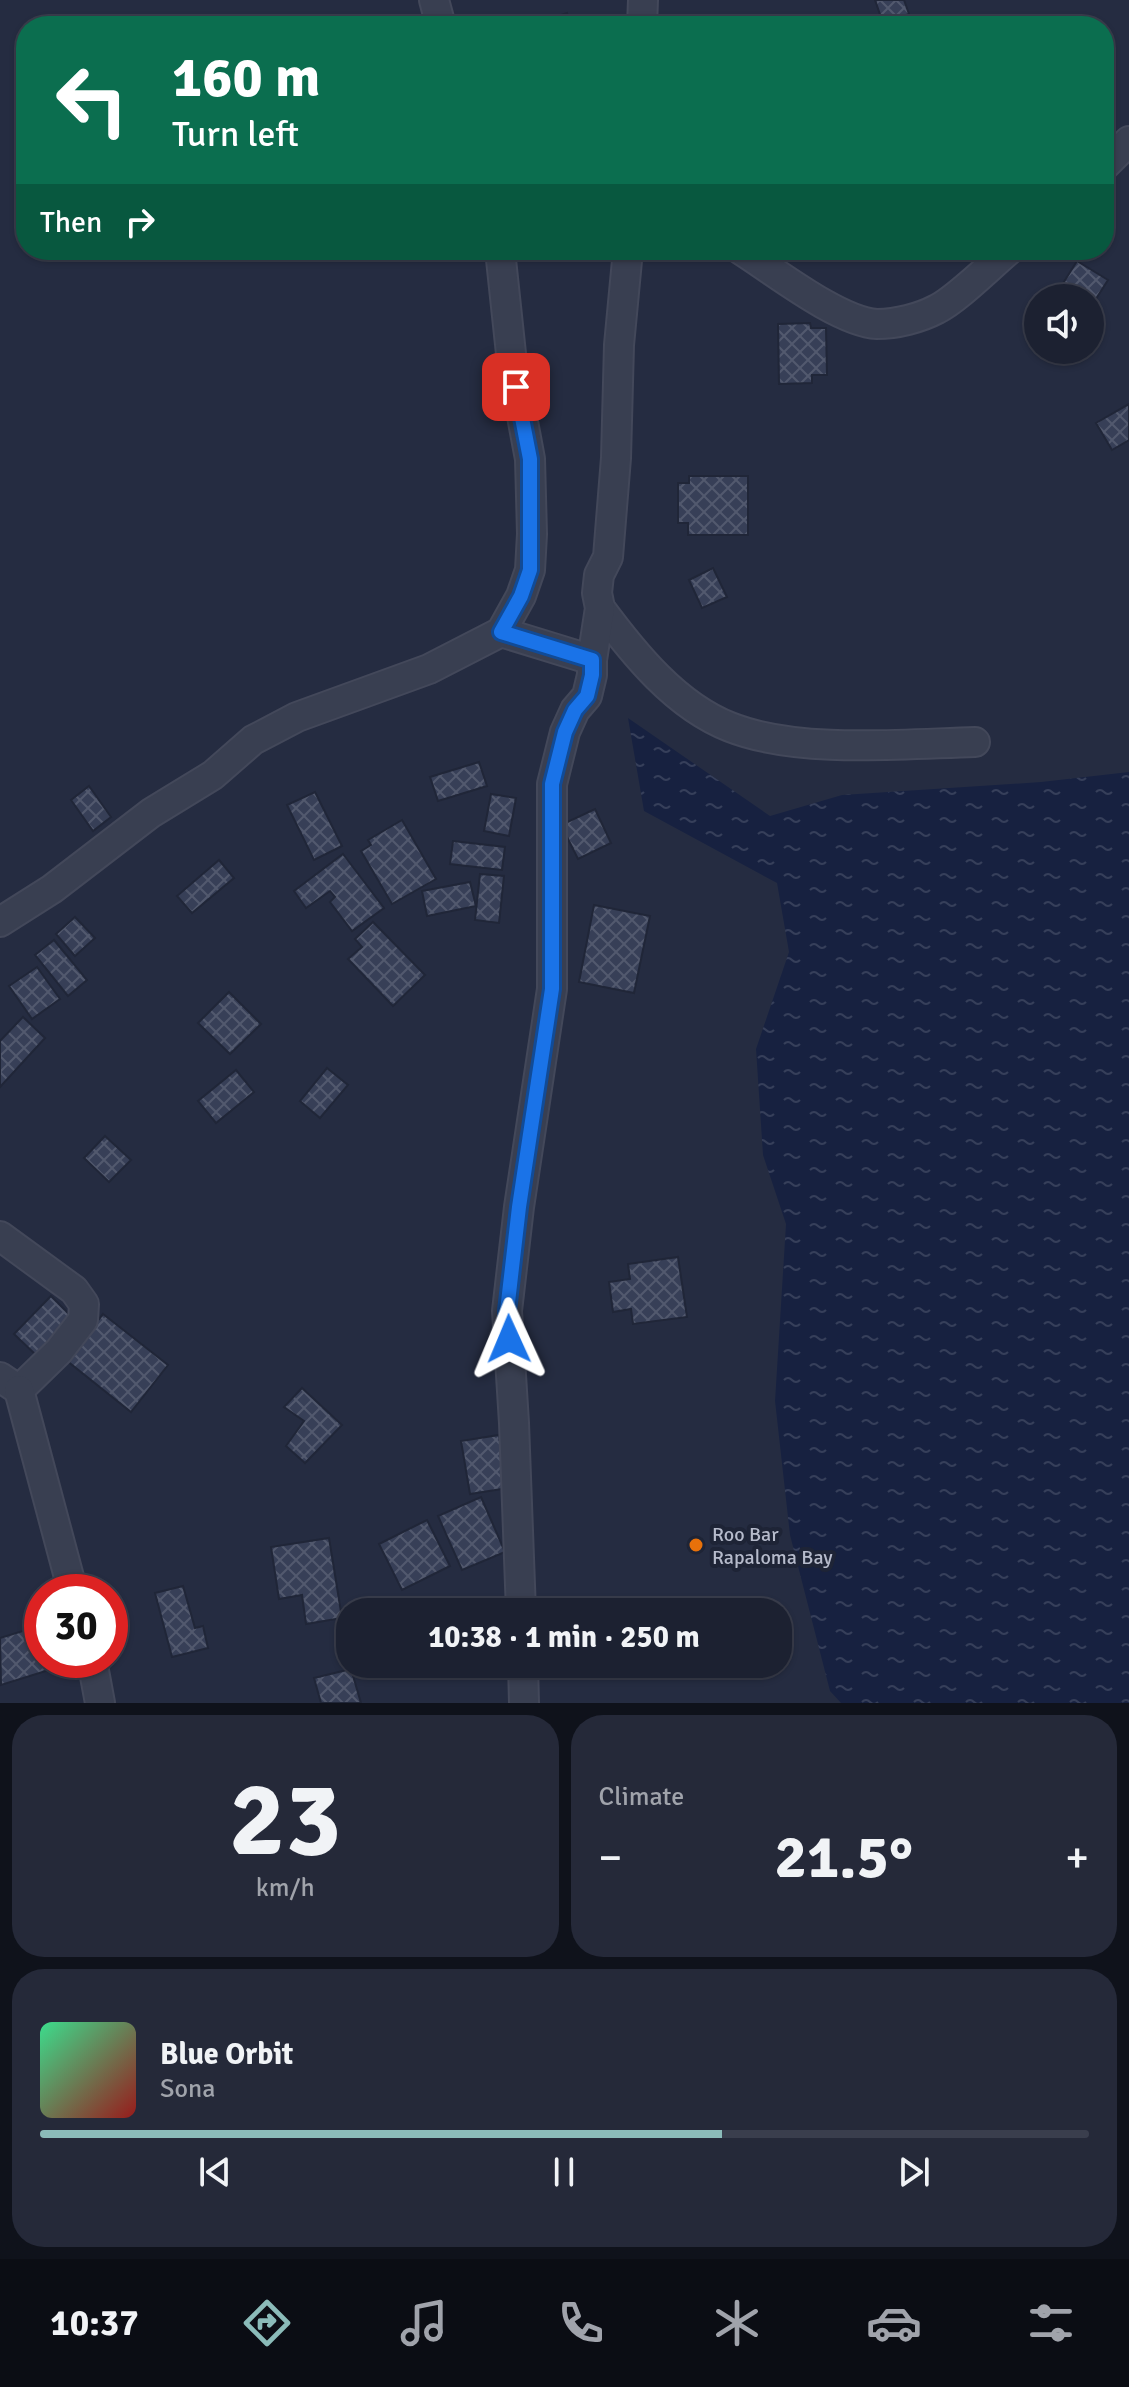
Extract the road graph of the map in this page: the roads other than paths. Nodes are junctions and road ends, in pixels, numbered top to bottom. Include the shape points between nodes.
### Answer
1 (1129, 141) edge
2 (1114, 156) edge
3 (501, 260) edge
4 (627, 260) edge
5 (757, 260) edge
6 (997, 260) edge
7 (600, 608) junction
8 (501, 632) junction
9 (592, 660) junction
10 (975, 742) dead end
11 (0, 922) edge
12 (0, 1236) edge
13 (10, 1384) edge
14 (68, 1574) edge
15 (520, 1598) edge
16 (95, 1678) edge
17 (523, 1678) edge
18 (100, 1703) edge
19 (524, 1703) edge

1 - 2 street
3 - 8 street via 530,459 532,534 530,570
4 - 7 street via 616,458 608,557 597,593
5 - 6 street via 834,309 876,324 940,309
7 - 9 street
7 - 10 street via 631,650 664,681 694,707 731,727 781,739 861,746
8 - 9 street
8 - 11 street via 429,669 297,717 253,740 213,775
9 - 15 street via 587,696 565,732 552,784 552,989 507,1311
12 - 13 street via 74,1290 84,1304 83,1320 59,1351
13 - 14 street
16 - 18 street
17 - 19 street

